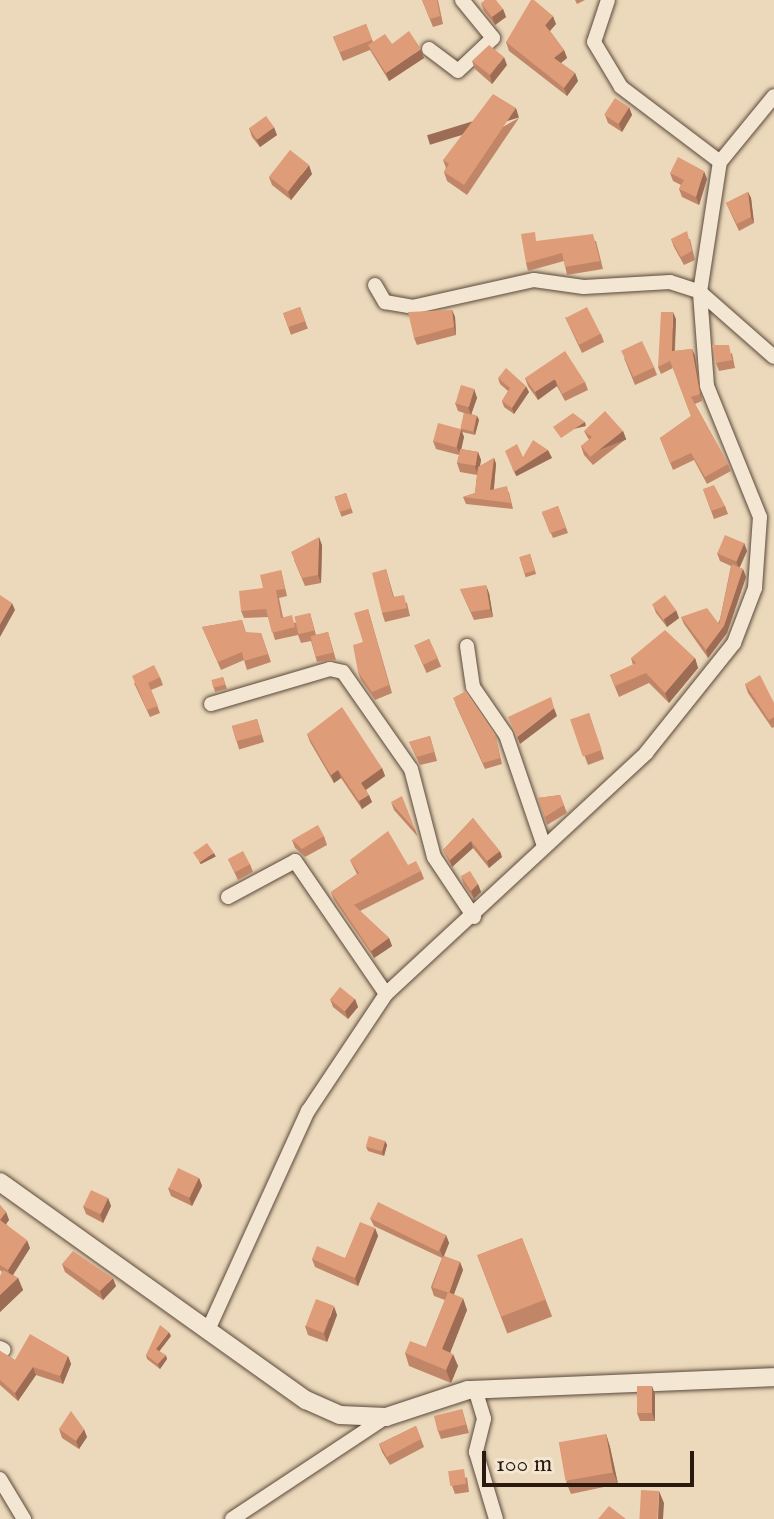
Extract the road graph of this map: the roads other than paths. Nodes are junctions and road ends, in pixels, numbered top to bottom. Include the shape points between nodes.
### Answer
1 (462, 0) edge
2 (608, 0) edge
3 (429, 49) dead end
4 (774, 96) edge
5 (720, 162) junction
6 (375, 285) dead end
7 (700, 292) junction
8 (774, 357) edge
9 (760, 517) junction
10 (774, 536) edge
11 (467, 646) dead end
12 (211, 704) dead end
13 (544, 846) junction
14 (228, 897) dead end
15 (474, 917) junction
16 (386, 994) junction
17 (0, 1182) edge
18 (208, 1330) junction
19 (774, 1377) edge
20 (475, 1389) junction
21 (386, 1417) junction
22 (0, 1479) edge
23 (24, 1519) edge
24 (232, 1519) edge
25 (496, 1519) edge

1 - 3 street via 493,38 458,71
2 - 5 street via 594,42 621,87
4 - 5 street
5 - 7 street
6 - 7 street via 385,302 412,307 534,280 584,287 670,282
7 - 8 street
7 - 9 street via 707,386
9 - 10 street
9 - 13 street via 755,588 734,643 646,753
11 - 13 street via 473,687 506,735
12 - 15 street via 330,669 343,672 411,769 434,857
13 - 15 street
14 - 16 street via 295,861
15 - 16 street
16 - 18 street via 308,1111
17 - 18 street
18 - 21 street via 321,1409
19 - 20 street
20 - 21 street
20 - 25 street via 484,1419 476,1452
21 - 24 street
22 - 23 street

